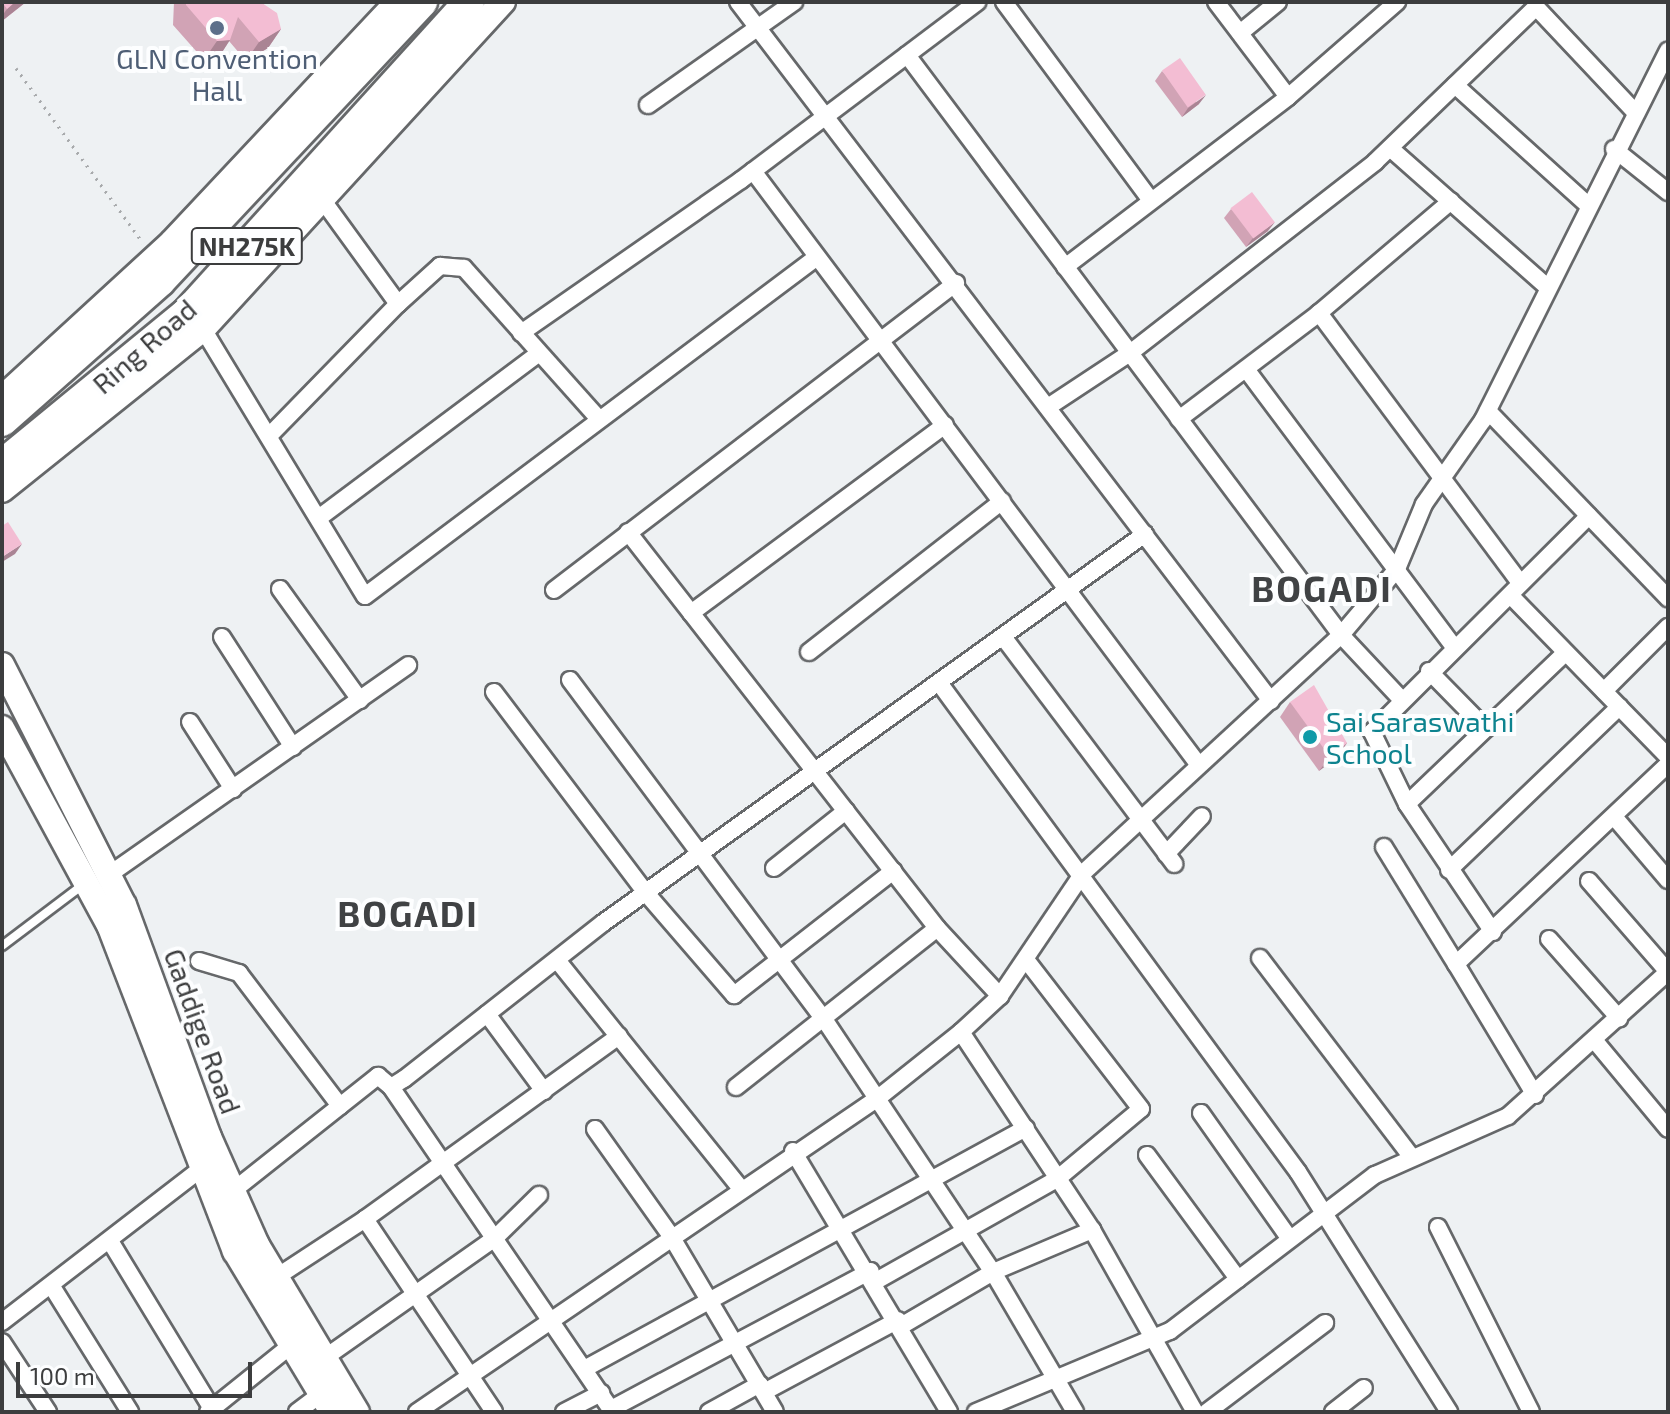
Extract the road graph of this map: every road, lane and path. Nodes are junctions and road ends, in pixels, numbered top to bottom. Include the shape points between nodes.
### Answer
1 (397, 2) edge
2 (422, 2) edge
3 (469, 2) edge
4 (503, 2) edge
5 (738, 2) edge
6 (794, 2) edge
7 (977, 2) edge
8 (1004, 2) edge
9 (1216, 2) edge
10 (1278, 2) edge
11 (1397, 2) edge
12 (1534, 5) edge
13 (759, 29) junction
14 (1240, 33) junction
15 (1668, 51) edge
16 (907, 55) junction
17 (16, 68) dead end
18 (1455, 85) junction
19 (1288, 97) junction
20 (648, 105) dead end
21 (1635, 112) junction
22 (828, 115) junction
23 (1390, 148) junction
24 (1614, 149) junction
25 (271, 152) junction
26 (753, 171) junction
27 (1668, 192) edge
28 (1151, 201) junction
29 (1451, 201) junction
30 (324, 202) junction
31 (1588, 205) junction
32 (817, 257) junction
33 (154, 259) junction
34 (1065, 267) junction
35 (956, 283) junction
36 (1548, 288) junction
37 (125, 300) junction
38 (398, 304) junction
39 (1319, 313) junction
40 (203, 329) junction
41 (521, 333) junction
42 (881, 339) junction
43 (1130, 353) junction
44 (535, 356) junction
45 (1246, 369) junction
46 (134, 371) junction
47 (2, 398) edge
48 (1048, 407) junction
49 (1488, 411) junction
50 (598, 418) junction
51 (1179, 419) junction
52 (2, 421) edge
53 (945, 425) junction
54 (269, 436) junction
55 (2, 465) edge
56 (1442, 476) junction
57 (2, 490) edge
58 (1002, 501) junction
59 (1589, 516) junction
60 (320, 517) junction
61 (628, 532) junction
62 (1145, 534) junction
63 (1397, 569) junction
64 (280, 589) dead end
65 (554, 590) dead end
66 (1516, 590) junction
67 (1070, 591) junction
68 (1668, 598) edge
69 (691, 613) junction
70 (1668, 627) edge
71 (1341, 635) junction
72 (222, 637) dead end
73 (1004, 638) junction
74 (1453, 646) junction
75 (809, 652) dead end
76 (1565, 653) junction
77 (2, 665) edge
78 (408, 665) dead end
79 (1429, 671) junction
80 (570, 680) dead end
81 (940, 684) junction
82 (1604, 691) junction
83 (494, 692) dead end
84 (1401, 699) junction
85 (360, 700) junction
86 (1271, 701) junction
87 (1619, 707) junction
88 (190, 722) dead end
89 (2, 728) edge
90 (1486, 729) junction
91 (293, 747) junction
92 (1668, 757) edge
93 (1198, 764) junction
94 (1668, 764) edge
95 (816, 773) junction
96 (233, 789) junction
97 (1407, 804) junction
98 (846, 811) junction
99 (1202, 816) dead end
100 (1616, 819) junction
101 (1139, 820) junction
102 (1384, 847) dead end
103 (702, 853) junction
104 (774, 868) dead end
105 (1449, 870) junction
106 (893, 871) junction
107 (1083, 873) junction
108 (99, 878) junction
109 (1668, 880) edge
110 (1589, 881) dead end
111 (646, 893) junction
112 (937, 928) junction
113 (1493, 932) junction
114 (1549, 939) dead end
115 (2, 946) edge
116 (1260, 958) dead end
117 (557, 960) junction
118 (199, 961) dead end
119 (1027, 961) junction
120 (782, 962) junction
121 (1456, 964) junction
122 (1668, 972) edge
123 (1000, 996) junction
124 (487, 1014) junction
125 (1619, 1018) junction
126 (826, 1022) junction
127 (961, 1032) junction
128 (619, 1036) junction
129 (1595, 1041) junction
130 (391, 1087) junction
131 (736, 1087) dead end
132 (544, 1091) junction
133 (1535, 1095) junction
134 (878, 1098) junction
135 (340, 1106) junction
136 (1662, 1109) edge
137 (1201, 1113) dead end
138 (1026, 1128) junction
139 (595, 1129) dead end
140 (1668, 1129) edge
141 (793, 1151) junction
142 (1147, 1155) dead end
143 (1411, 1156) junction
144 (443, 1163) junction
145 (201, 1169) junction
146 (1057, 1179) junction
147 (935, 1184) junction
148 (740, 1188) junction
149 (234, 1190) junction
150 (539, 1195) dead end
151 (1324, 1213) junction
152 (365, 1219) junction
153 (1438, 1227) dead end
154 (1092, 1230) junction
155 (966, 1231) junction
156 (846, 1232) junction
157 (671, 1236) junction
158 (494, 1239) junction
159 (1290, 1239) junction
160 (110, 1241) junction
161 (993, 1272) junction
162 (874, 1276) junction
163 (275, 1278) junction
164 (1238, 1279) junction
165 (51, 1285) junction
166 (421, 1293) junction
167 (711, 1300) junction
168 (554, 1317) junction
169 (2, 1322) edge
170 (899, 1323) junction
171 (1325, 1323) dead end
172 (1153, 1335) junction
173 (2, 1342) edge
174 (737, 1343) junction
175 (290, 1346) junction
176 (323, 1359) junction
177 (586, 1368) junction
178 (473, 1374) junction
179 (1054, 1377) junction
180 (762, 1388) junction
181 (1364, 1388) dead end
182 (601, 1393) junction
183 (326, 1403) edge
184 (210, 1410) edge
185 (612, 1410) edge
186 (48, 1412) edge
187 (130, 1412) edge
188 (297, 1412) edge
189 (357, 1412) edge
190 (417, 1412) edge
191 (494, 1412) edge
192 (564, 1412) edge
193 (709, 1412) edge
194 (775, 1412) edge
195 (949, 1412) edge
196 (976, 1412) edge
197 (1075, 1412) edge
198 (1195, 1412) edge
199 (1207, 1412) edge
200 (1333, 1412) edge
201 (1449, 1412) edge
202 (1531, 1412) edge

1 - 25 main road
2 - 25 highway, Ring Road / NH275K
3 - 46 highway, Ring Road / NH275K
4 - 30 main road
5 - 13 street
6 - 13 street
7 - 16 street
8 - 28 street
9 - 14 street
10 - 14 street
11 - 19 street
12 - 18 street
12 - 21 street
13 - 20 street
13 - 22 street
14 - 19 street
15 - 21 street
16 - 22 street
16 - 34 street
17 - 33 path
18 - 23 street
18 - 31 street
19 - 28 street
21 - 24 street
22 - 26 street
22 - 35 street
23 - 29 street
23 - 43 street
24 - 27 street
24 - 31 street
25 - 33 main road
25 - 37 highway, Ring Road / NH275K
26 - 32 street
26 - 41 street
28 - 34 street
29 - 36 street
29 - 39 street
30 - 38 street
30 - 40 main road
31 - 36 street
32 - 42 street
32 - 50 street
33 - 37 main road
34 - 43 street
35 - 42 street
35 - 48 street
36 - 49 street
37 - 47 main road
37 - 52 highway, Ring Road / NH275K
38 - 41 street via 440,266 464,268
38 - 54 street
39 - 45 street
39 - 56 street
40 - 46 main road
40 - 54 street
41 - 44 street
42 - 53 street
42 - 61 street
43 - 48 street
43 - 51 street
44 - 50 street
44 - 60 street
45 - 51 street
45 - 63 street
46 - 55 highway, Ring Road / NH275K
46 - 57 main road
48 - 62 street
49 - 56 street
49 - 59 street
50 - 60 street via 365,596
51 - 71 street
53 - 58 street
53 - 69 street
54 - 60 street
56 - 63 street
56 - 66 street
58 - 67 street
58 - 75 street
59 - 66 street
59 - 68 street
61 - 65 street
61 - 69 street
62 - 67 street
62 - 86 street
63 - 71 street
63 - 74 street
64 - 85 street
66 - 74 street
66 - 76 street
67 - 73 street
67 - 93 street
69 - 95 street
70 - 82 street
71 - 84 street
71 - 86 street
72 - 91 street
73 - 81 street
73 - 101 street
74 - 79 street
76 - 82 street
76 - 90 street
77 - 108 main road, Gaddige Road
78 - 85 street
79 - 84 street
79 - 90 street
80 - 103 street
81 - 95 street
81 - 107 street
82 - 87 street
83 - 111 street
84 - 97 street via 1376,724 1372,740
85 - 91 street
86 - 93 street
87 - 92 street
87 - 105 street
88 - 96 street
89 - 108 main road, Gaddige Road
90 - 97 street
91 - 96 street
93 - 101 street
94 - 100 street
95 - 98 street
95 - 103 street
96 - 108 street
97 - 105 street
98 - 104 street
98 - 106 street
99 - 101 street via 1170,859
100 - 109 street
100 - 113 street
101 - 107 street
102 - 121 street
103 - 111 street
103 - 120 street
105 - 113 street
106 - 112 street
106 - 120 street
107 - 119 street
107 - 151 street
108 - 115 lane
108 - 145 main road, Gaddige Road
108 - 149 main road, Gaddige Road
110 - 122 street
111 - 117 street
111 - 120 street via 734,995
112 - 123 street
112 - 126 street
113 - 121 street
114 - 125 street
116 - 143 street
117 - 124 street
117 - 128 street
118 - 135 street via 239,973
119 - 123 street
119 - 146 street via 1141,1109
120 - 126 street
121 - 133 street
122 - 125 street
123 - 127 street
124 - 130 street
124 - 132 street
125 - 129 street
126 - 131 street
126 - 134 street
127 - 134 street
127 - 138 street
128 - 132 street
128 - 148 street
129 - 133 street
129 - 136 street
130 - 135 street via 378,1076
130 - 144 street
132 - 144 street
133 - 143 street via 1476,1133
134 - 141 street
134 - 147 street
135 - 149 street
136 - 140 street
137 - 159 street
138 - 146 street
138 - 147 street
139 - 157 street
141 - 148 street
141 - 156 street
142 - 164 street
143 - 151 street
144 - 152 street
144 - 158 street
145 - 160 street
145 - 175 main road, Gaddige Road via 235,1251
146 - 154 street
146 - 155 street
147 - 155 street
147 - 156 street
148 - 157 street
149 - 163 main road, Gaddige Road
150 - 158 street
151 - 159 street
151 - 201 street
152 - 163 street
152 - 166 street
153 - 202 street
154 - 161 street
154 - 172 street
155 - 161 street
155 - 162 street
156 - 162 street
156 - 167 street
157 - 167 street
157 - 168 street
158 - 166 street
158 - 168 street
159 - 164 street
160 - 165 street
160 - 184 street
161 - 170 street
161 - 179 street
162 - 170 street
162 - 174 street
163 - 176 main road, Gaddige Road
164 - 172 street via 1170,1331
165 - 169 street
165 - 187 street
166 - 176 street
166 - 178 street
167 - 174 street
167 - 177 street
168 - 177 street
168 - 178 street
170 - 180 street
170 - 195 street
171 - 199 street
172 - 179 street
172 - 198 street
173 - 186 street
174 - 180 street
174 - 185 street
175 - 183 main road, Gaddige Road
175 - 184 street
176 - 189 main road, Gaddige Road
177 - 182 street
178 - 190 street
178 - 191 street
179 - 196 street
179 - 197 street
180 - 193 street
180 - 194 street
181 - 200 street
182 - 185 street
182 - 192 street
183 - 188 street

